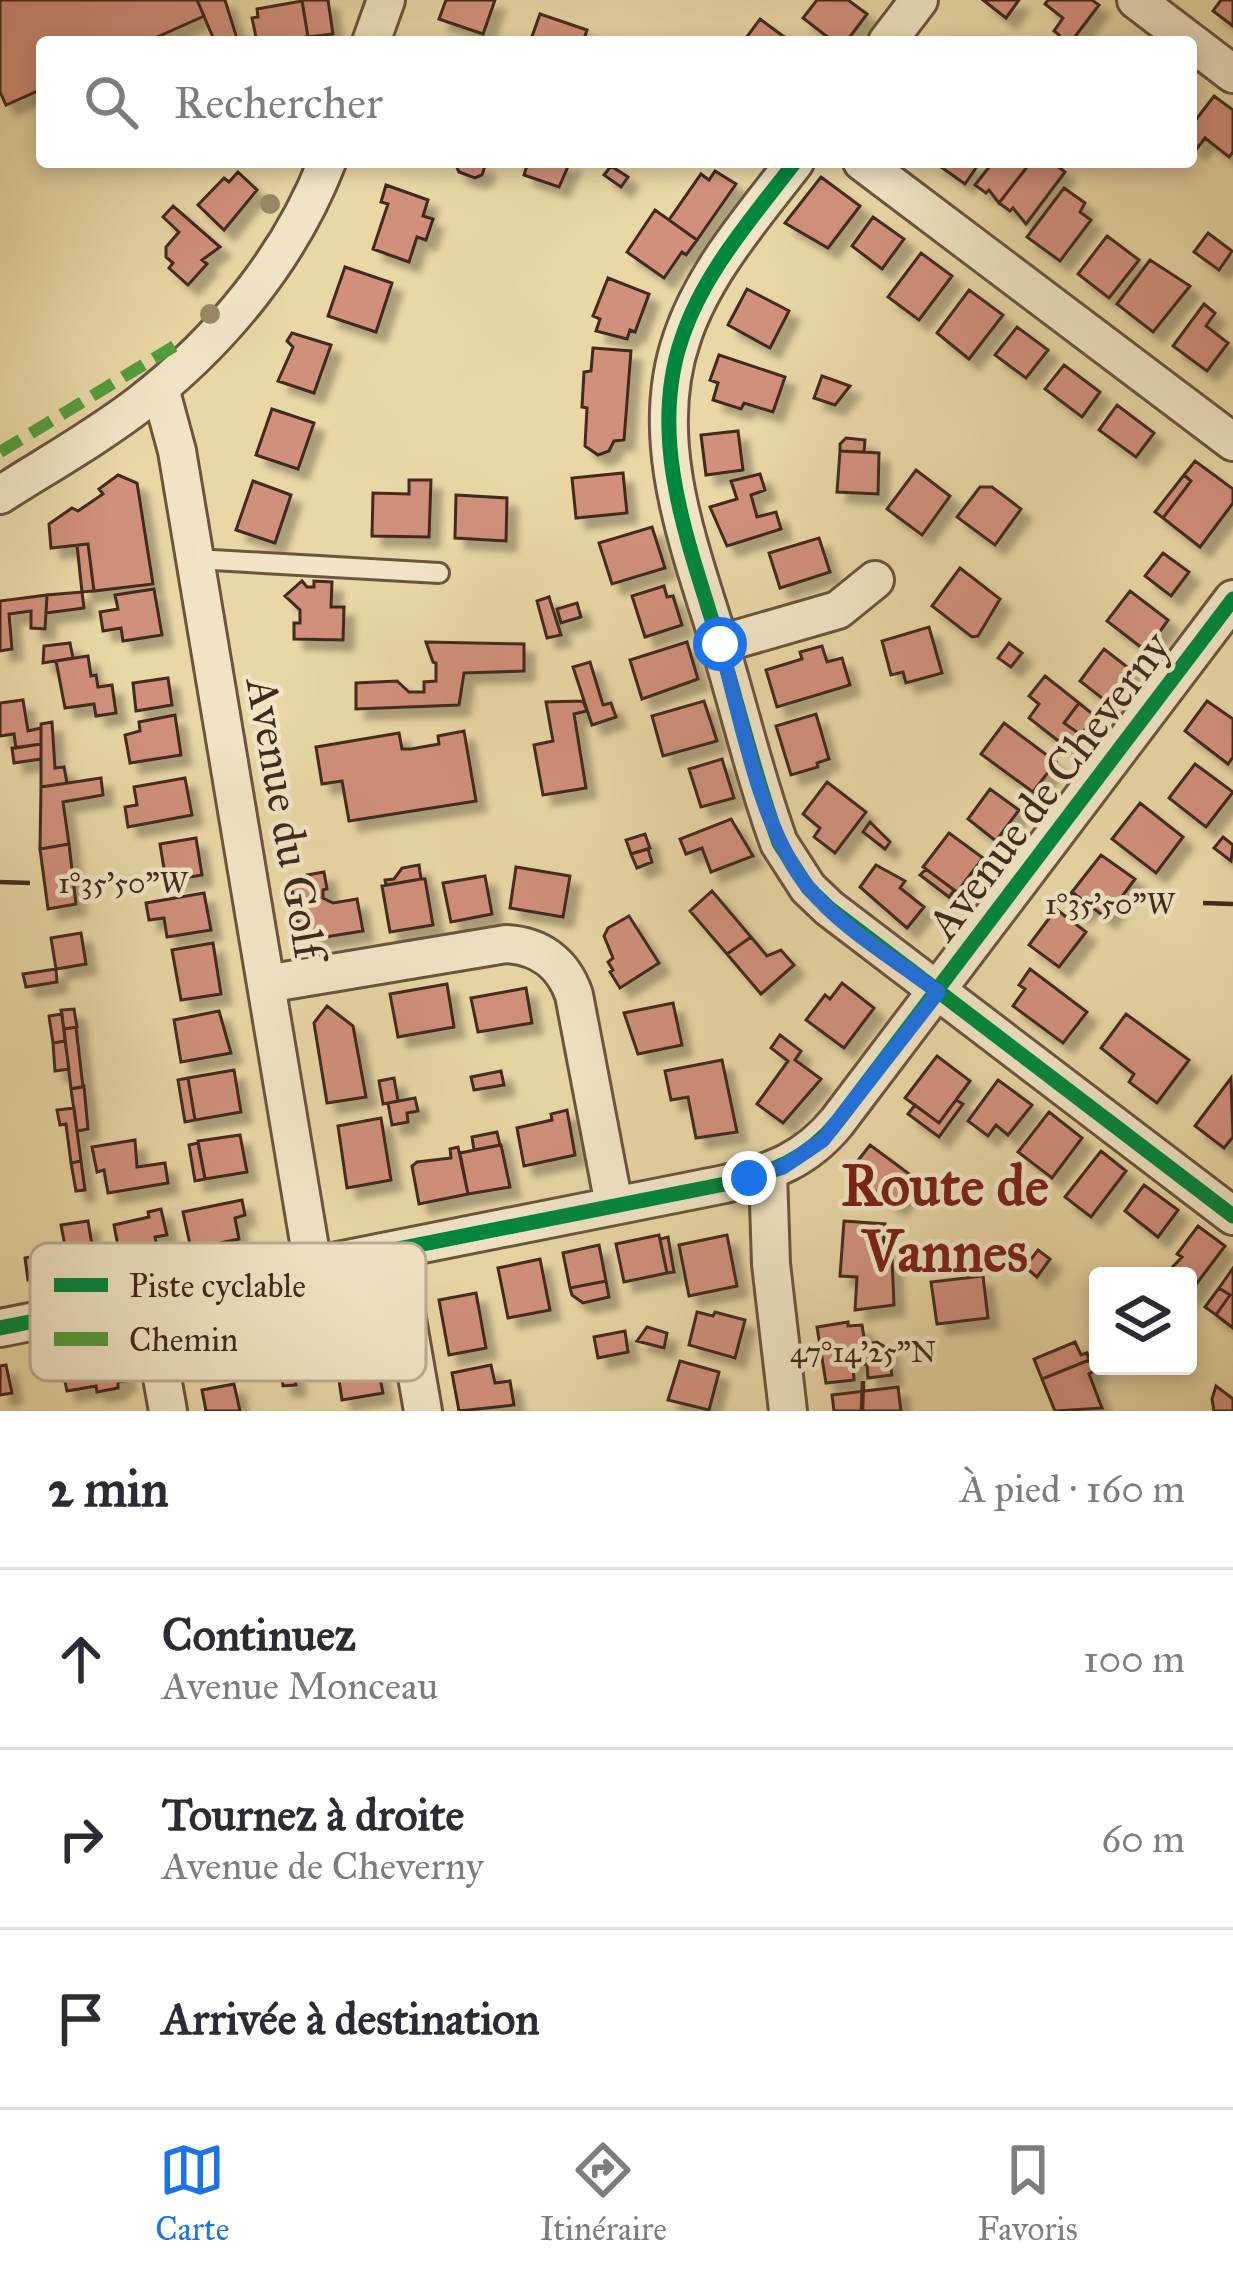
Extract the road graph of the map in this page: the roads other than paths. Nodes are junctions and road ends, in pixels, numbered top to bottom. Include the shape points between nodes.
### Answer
1 (386, 0) edge
2 (919, 0) edge
3 (1136, 0) edge
4 (373, 36) edge
5 (891, 36) edge
6 (1183, 36) edge
7 (1197, 47) edge
8 (1233, 74) edge
9 (324, 168) edge
10 (791, 168) edge
11 (870, 168) edge
12 (160, 388) junction
13 (1233, 442) edge
14 (0, 495) edge
15 (195, 560) junction
16 (439, 573) dead end
17 (875, 580) dead end
18 (1233, 599) edge
19 (720, 644) junction
20 (266, 984) junction
21 (938, 992) junction
22 (769, 1172) junction
23 (1227, 1200) edge
24 (614, 1205) junction
25 (309, 1243) edge
26 (426, 1243) edge
27 (30, 1322) edge
28 (0, 1328) edge
29 (163, 1381) edge
30 (418, 1381) edge
31 (168, 1411) edge
32 (423, 1411) edge
33 (788, 1411) edge

1 - 4 street
2 - 5 street
3 - 6 street
7 - 8 street
9 - 12 street via 271,270
10 - 19 street via 707,283 673,374 676,500
11 - 13 street
12 - 14 street
12 - 15 street, Avenue du Golf
15 - 16 lane
15 - 20 street, Avenue du Golf
17 - 19 street via 838,610
18 - 21 street, Avenue de Cheverny
19 - 21 street via 771,820 795,870 829,908
20 - 24 street via 506,944 553,960 574,995
20 - 25 street, Avenue du Golf
21 - 22 street, Avenue de Cheverny via 823,1140
21 - 23 street
22 - 24 street, Avenue de Cheverny
22 - 33 street
24 - 26 street, Avenue de Cheverny
27 - 28 street, Avenue de Cheverny
29 - 31 street
30 - 32 street

